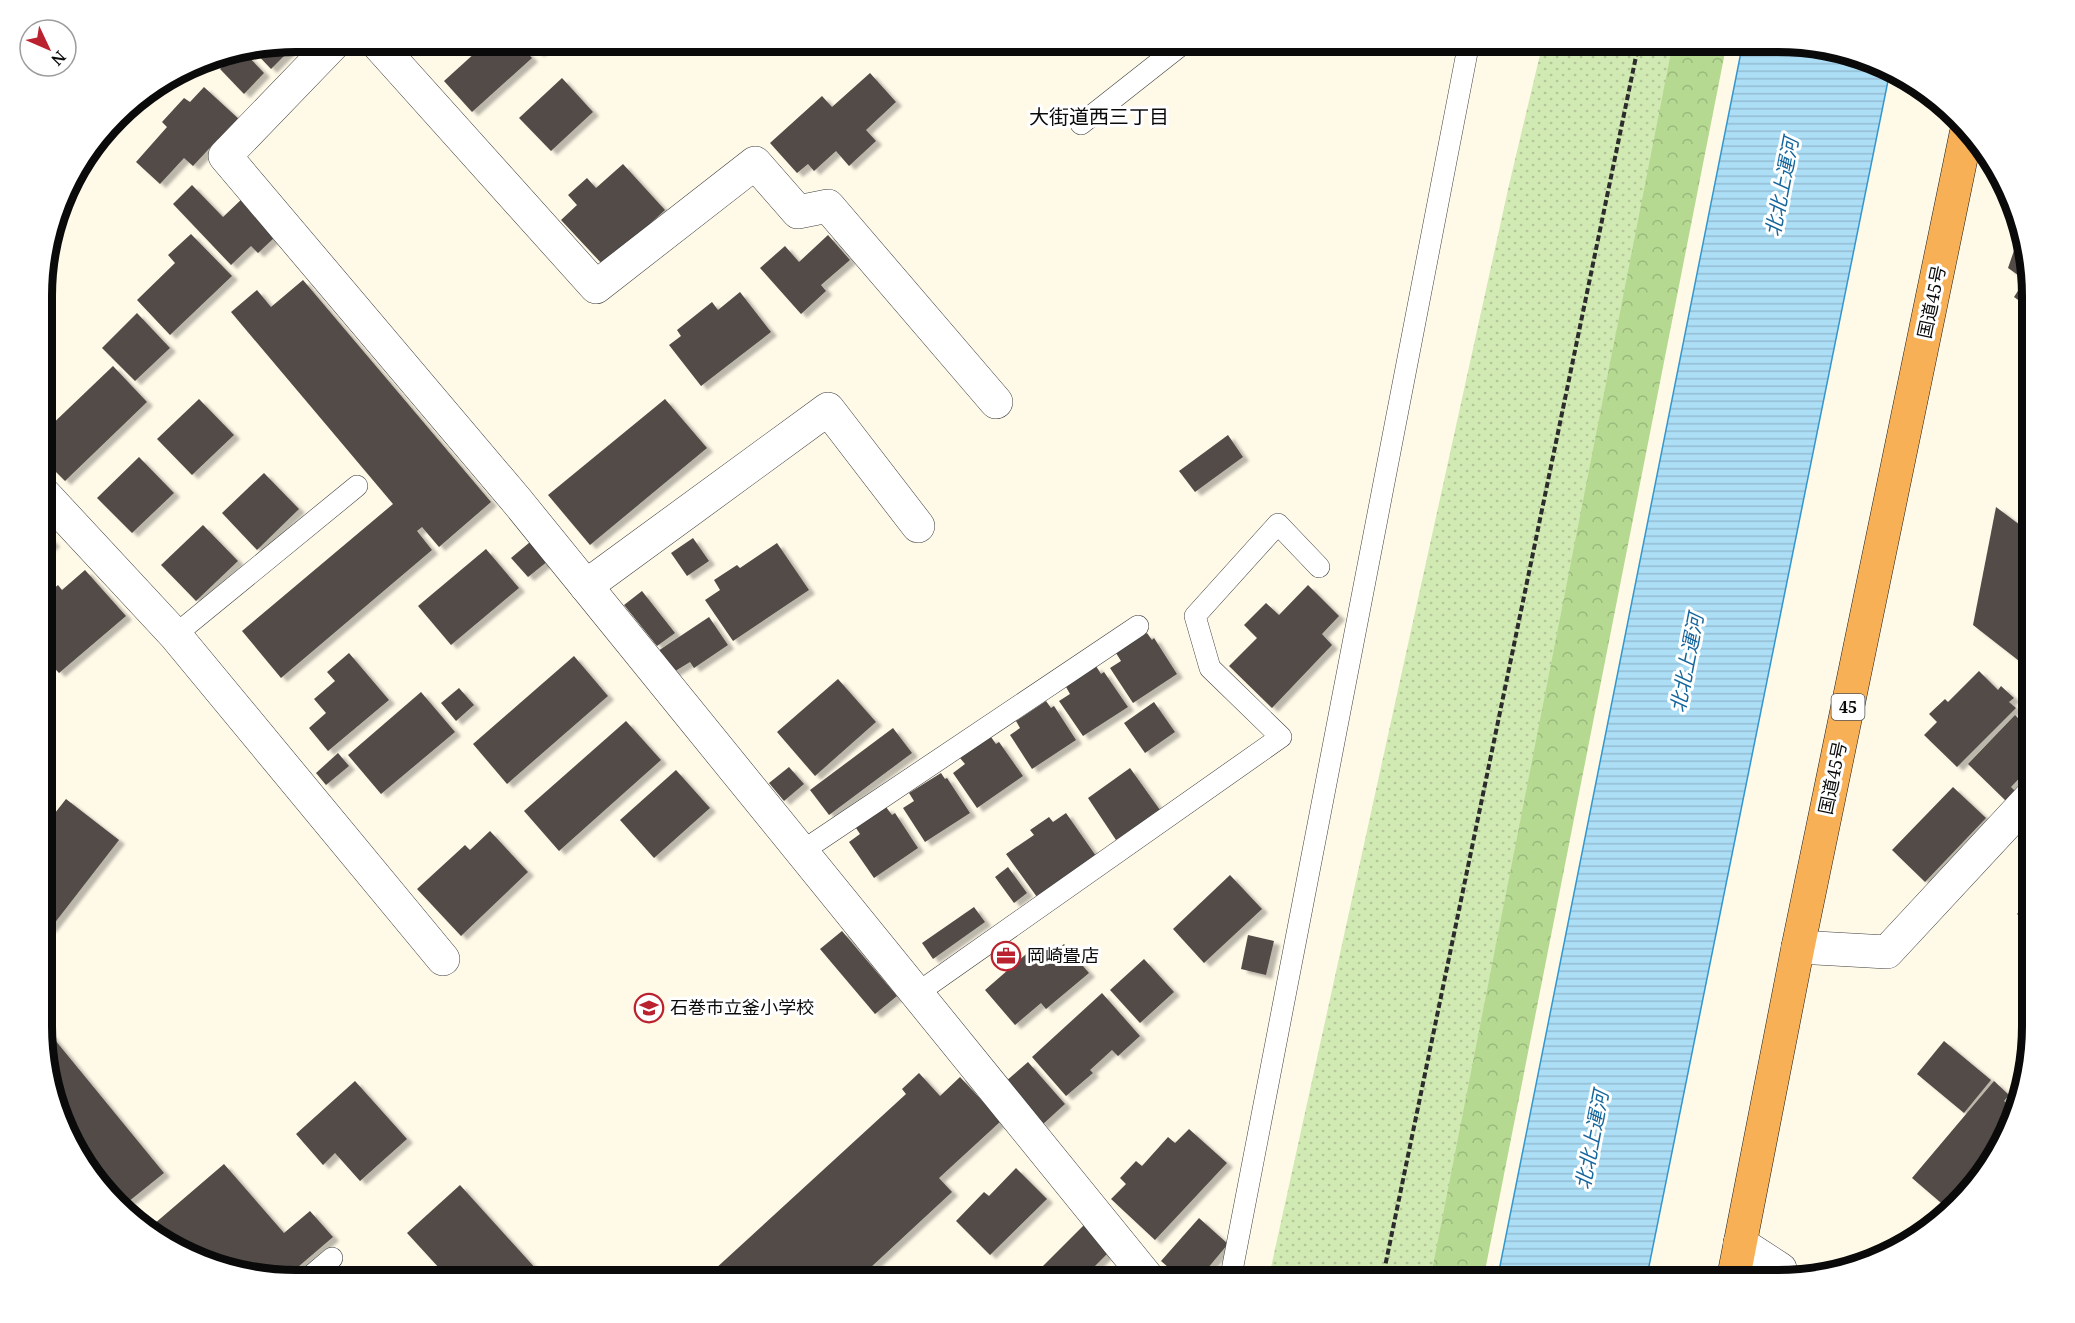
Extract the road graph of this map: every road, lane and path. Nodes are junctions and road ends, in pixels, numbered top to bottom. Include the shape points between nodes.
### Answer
1 (325, 52) edge
2 (385, 52) edge
3 (1172, 52) edge
4 (1467, 52) edge
5 (1637, 52) edge
6 (1081, 124) dead end
7 (1965, 139) edge
8 (996, 402) dead end
9 (357, 486) dead end
10 (52, 503) edge
11 (918, 526) dead end
12 (1319, 567) dead end
13 (586, 586) junction
14 (1138, 626) dead end
15 (175, 635) junction
16 (2022, 807) edge
17 (801, 852) junction
18 (1798, 947) junction
19 (442, 959) dead end
20 (916, 994) junction
21 (1740, 1243) junction
22 (332, 1258) dead end
23 (318, 1270) edge
24 (1141, 1270) edge
25 (1232, 1270) edge
26 (1384, 1270) edge
27 (1735, 1270) edge
28 (1779, 1270) edge

1 - 13 street via 225,156
2 - 8 street via 596,287 755,163 798,212 828,206
3 - 6 lane
4 - 25 lane
5 - 26 path
7 - 18 highway, 国道45号 / 45
9 - 15 lane
10 - 15 street
11 - 13 street via 828,409
12 - 20 lane via 1278,524 1195,616 1210,668 1281,737
13 - 17 street
14 - 17 lane
15 - 19 street
16 - 18 street via 1887,952
17 - 20 street
18 - 21 highway, 国道45号 / 45
20 - 24 street
21 - 27 highway, 国道45号 / 45
21 - 28 street
22 - 23 lane

